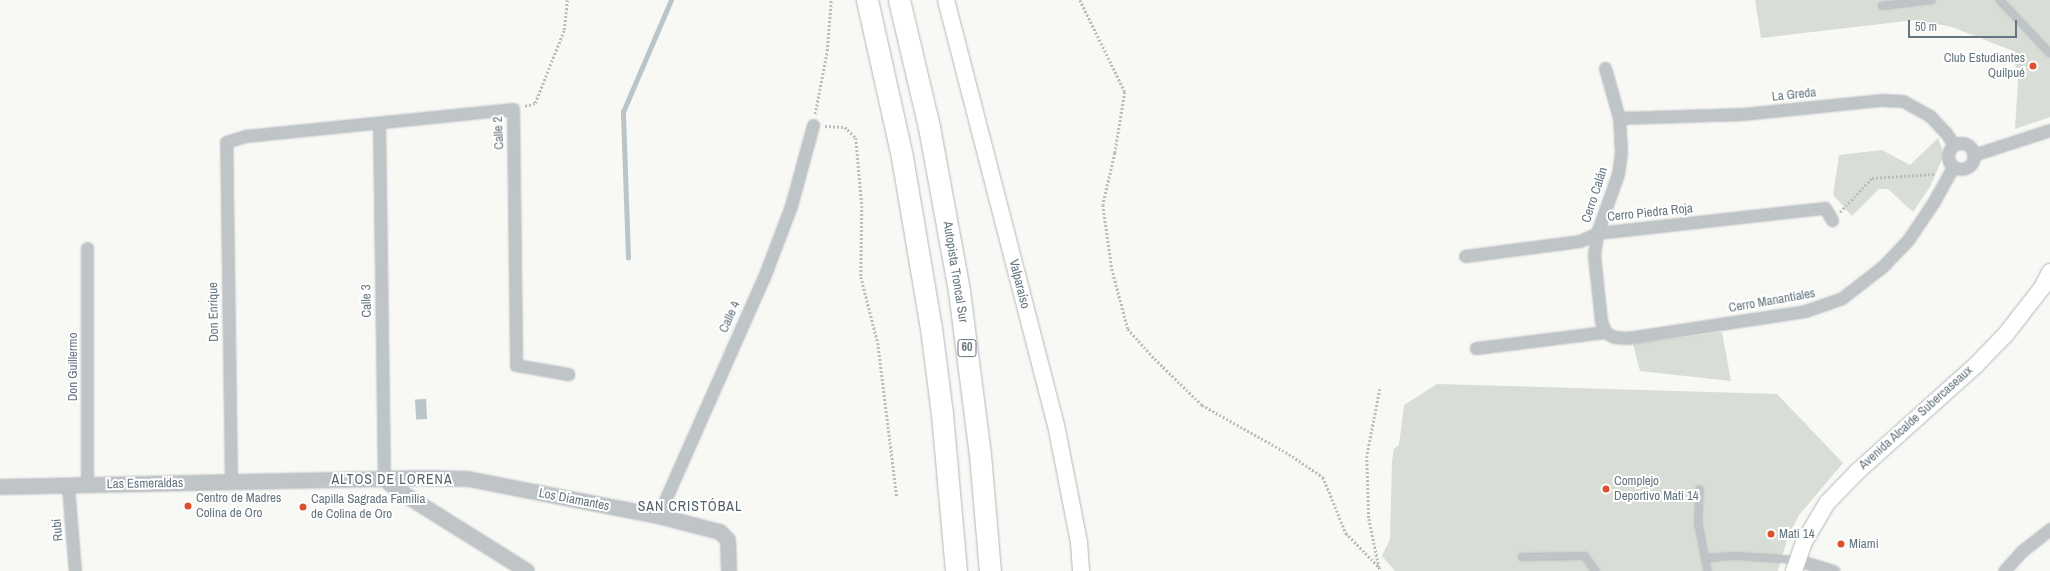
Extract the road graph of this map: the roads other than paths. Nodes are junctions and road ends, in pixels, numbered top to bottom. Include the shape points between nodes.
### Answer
1 (867, 0) edge
2 (899, 0) edge
3 (946, 0) edge
4 (1932, 0) edge
5 (2000, 0) edge
6 (1882, 6) dead end
7 (2050, 53) edge
8 (1605, 68) dead end
9 (1619, 118) junction
10 (380, 123) junction
11 (813, 125) road end
12 (2050, 130) edge
13 (226, 142) joint
14 (1954, 145) junction
15 (1973, 155) junction
16 (1953, 167) junction
17 (1832, 220) road end
18 (1598, 233) junction
19 (87, 248) dead end
20 (1465, 256) dead end
21 (2050, 272) edge
22 (1605, 332) junction
23 (1476, 348) dead end
24 (568, 374) dead end
25 (384, 479) junction
26 (231, 482) junction
27 (68, 486) junction
28 (87, 486) junction
29 (0, 487) edge
30 (1700, 489) dead end
31 (658, 516) junction
32 (2050, 529) edge
33 (1522, 557) dead end
34 (1706, 558) junction
35 (1796, 565) edge
36 (75, 571) edge
37 (527, 571) edge
38 (729, 571) edge
39 (956, 571) edge
40 (990, 571) edge
41 (1081, 571) edge
42 (1596, 571) edge
43 (1708, 571) edge
44 (1833, 571) edge
45 (2004, 571) edge

1 - 39 highway via 902,157 927,305 942,414
2 - 40 highway, Autopista Troncal Sur / 60 via 929,127 959,291 977,432
3 - 41 main road, Valparaíso via 1056,425 1080,542
4 - 6 lane
5 - 7 lane
8 - 9 street, Cerro Calán
9 - 14 street, La Greda via 1743,114 1882,100 1903,101 1930,116 1946,132
9 - 18 street, Cerro Calán via 1621,153 1618,174
10 - 13 street, Calle 2 via 246,136
10 - 24 street, Calle 2 via 513,110 516,365
10 - 25 street, Calle 3
11 - 31 street, Calle 4 via 791,206 764,277
12 - 15 street
13 - 26 street, Don Enrique
14 - 15 street via 1966,145
14 - 16 street via 1948,156
15 - 16 street via 1972,162 1967,167
16 - 22 street, Cerro Manantiales via 1908,240 1882,267 1842,298 1805,311 1642,335 1614,337
17 - 18 street, Cerro Piedra Roja via 1825,208
18 - 20 street, Cerro Piedra Roja via 1580,241
18 - 22 street, Cerro Calán via 1594,255 1600,321
19 - 28 street, Don Guillermo
21 - 35 main road, Avenida Alcalde Subercaseaux via 2042,288 2006,334 1976,365 1827,502 1810,529
22 - 23 street
25 - 26 street, Las Esmeraldas
25 - 31 street, Los Diamantes via 468,479
25 - 37 street via 402,494
26 - 28 street, Las Esmeraldas
27 - 28 street, Las Esmeraldas
27 - 29 street, Las Esmeraldas
27 - 36 street, Rubí
30 - 34 lane via 1699,524
31 - 38 street, Los Diamantes via 720,532 728,540
32 - 45 street via 2022,551
33 - 42 lane via 1585,556
34 - 35 lane via 1737,556
34 - 43 lane
35 - 44 street

